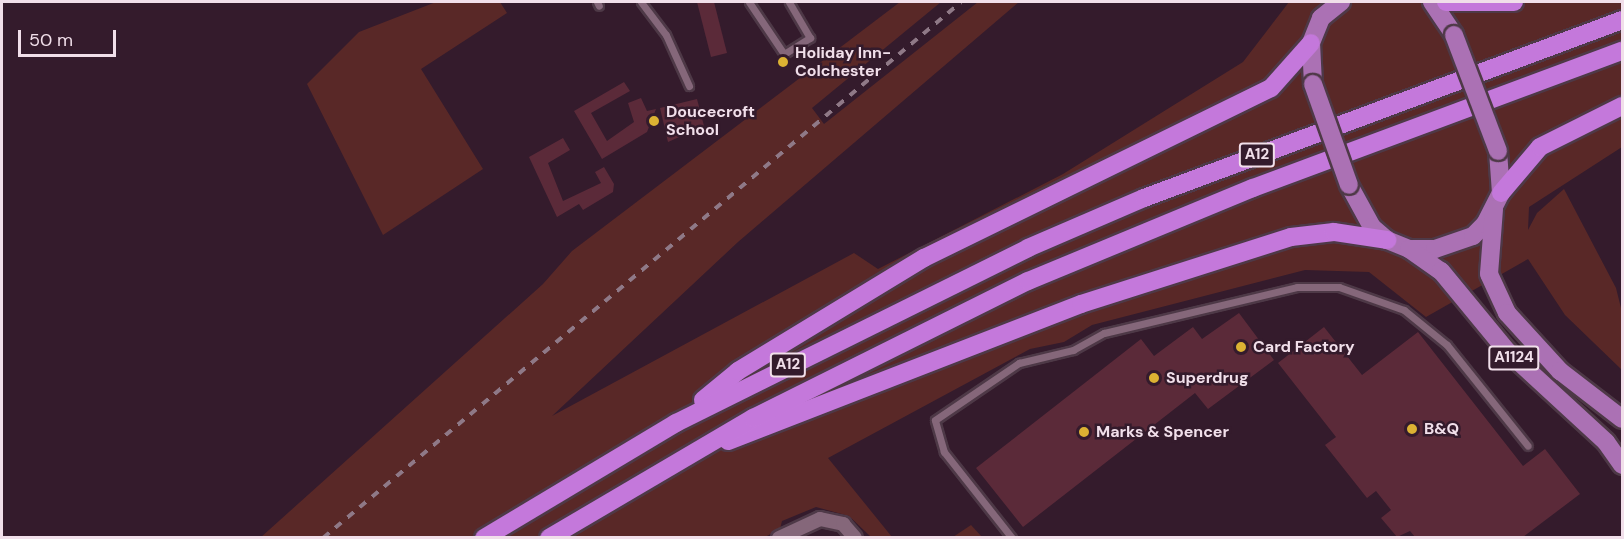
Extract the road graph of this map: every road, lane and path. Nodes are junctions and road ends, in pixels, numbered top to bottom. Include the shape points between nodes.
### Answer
1 (641, 2) edge
2 (749, 2) edge
3 (789, 2) edge
4 (1341, 2) edge
5 (1432, 2) edge
6 (1446, 2) edge
7 (1514, 2) edge
8 (1321, 10) edge
9 (1623, 20) edge
10 (1311, 43) junction
11 (1623, 51) edge
12 (688, 86) dead end
13 (1623, 106) edge
14 (1497, 201) junction
15 (1388, 240) junction
16 (1409, 249) junction
17 (1623, 419) edge
18 (676, 423) junction
19 (1528, 446) dead end
20 (704, 449) junction
21 (1623, 465) edge
22 (484, 537) edge
23 (549, 537) edge
24 (779, 537) edge
25 (855, 537) edge
26 (1012, 537) edge

1 - 12 lane via 666,35
2 - 3 lane via 784,54 810,38
4 - 8 main road
5 - 14 main road, bridge via 1454,34 1498,151
6 - 7 highway
8 - 10 main road
9 - 18 highway, A12 via 1081,225 899,308
10 - 15 main road, bridge via 1313,84 1349,185 1372,227
10 - 18 highway, A12 via 1271,88 924,258 738,371
11 - 20 highway, A12 via 1253,188 1028,281 753,418
13 - 14 highway via 1540,147
14 - 16 main road via 1473,236 1458,243
14 - 17 main road, A1124 via 1489,274 1506,313 1560,371
15 - 16 main road
15 - 20 highway, A12 via 1334,232 1291,237 1059,312 760,432
16 - 21 main road, A1124 via 1441,271 1507,351 1606,442
18 - 22 highway, A12
19 - 26 lane via 1447,345 1404,310 1339,287 1297,287 1104,333 1073,350 1019,363 935,420 944,452
20 - 23 highway, A12
24 - 25 street via 820,519 843,524

